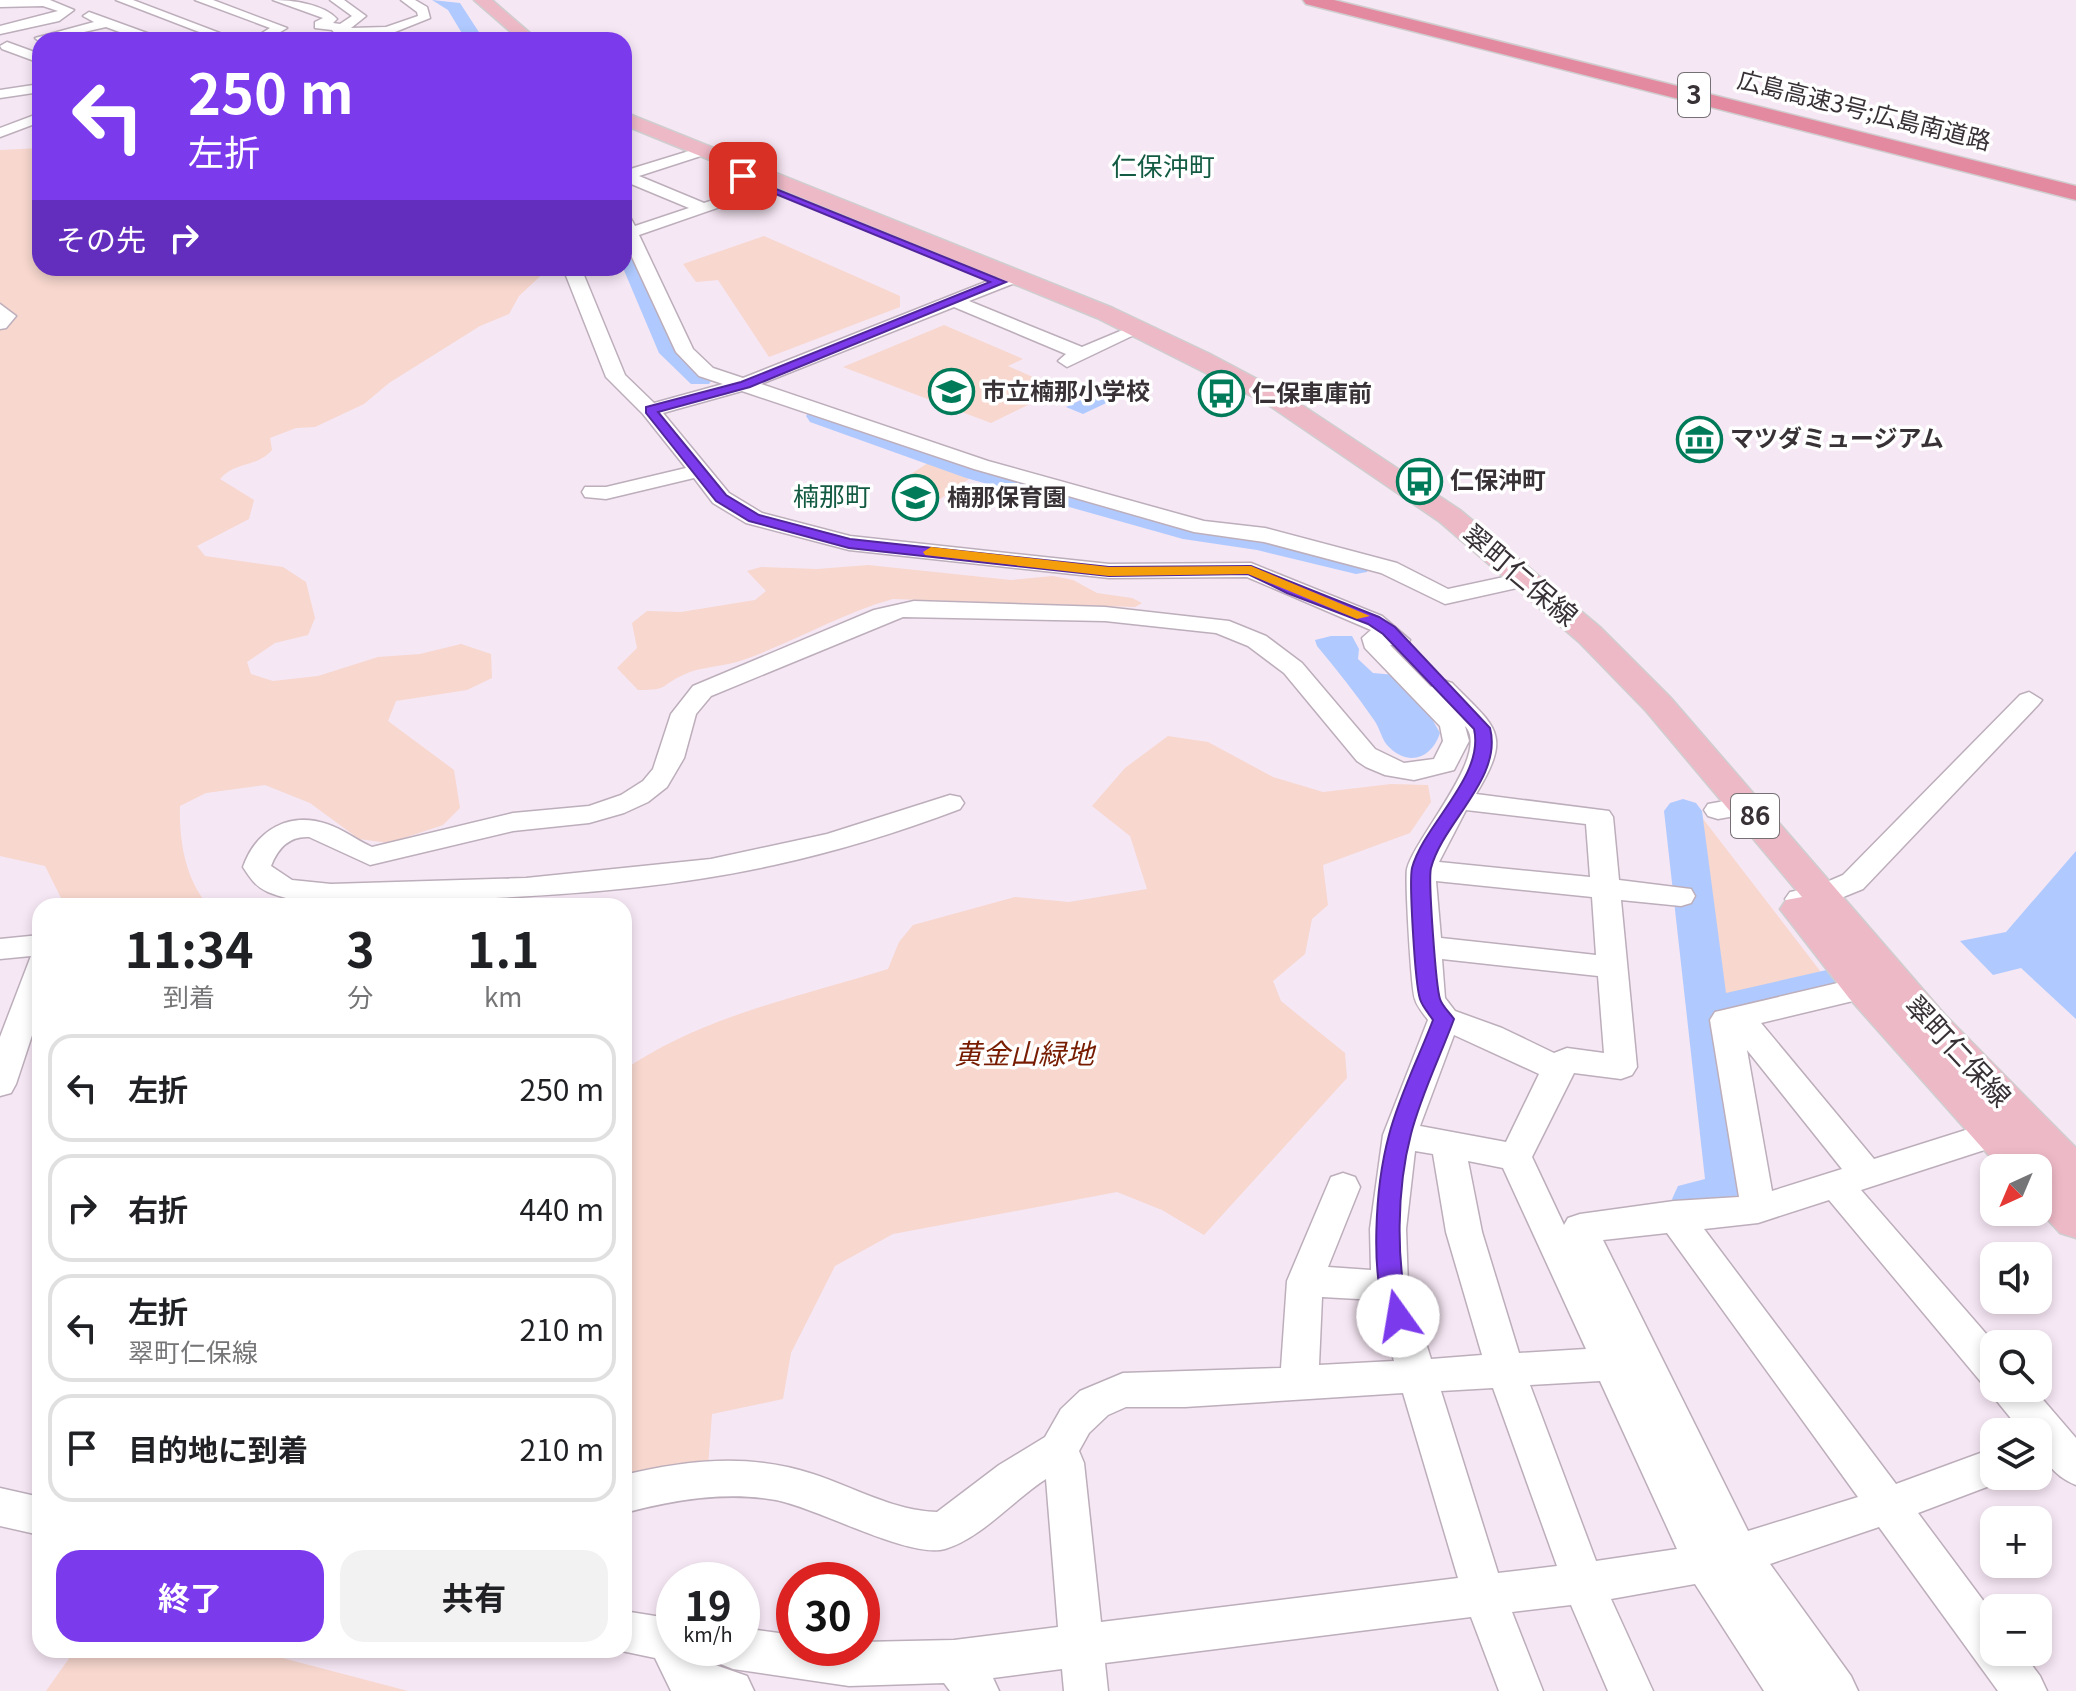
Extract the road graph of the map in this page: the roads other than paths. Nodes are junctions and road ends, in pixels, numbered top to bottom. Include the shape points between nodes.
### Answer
1 (122, 0) edge
2 (201, 0) edge
3 (279, 0) edge
4 (336, 0) edge
5 (392, 0) edge
6 (407, 0) edge
7 (466, 0) edge
8 (482, 0) edge
9 (1312, 0) edge
10 (1331, 0) edge
11 (47, 1) edge
12 (2, 10) edge
13 (68, 12) junction
14 (106, 23) junction
15 (344, 28) junction
16 (0, 30) edge
17 (68, 32) edge
18 (131, 32) edge
19 (210, 32) edge
20 (273, 32) edge
21 (337, 32) edge
22 (390, 32) edge
23 (392, 32) edge
24 (502, 32) edge
25 (520, 32) edge
26 (32, 40) edge
27 (3, 47) edge
28 (32, 56) edge
29 (0, 78) edge
30 (32, 89) edge
31 (32, 89) edge
32 (0, 94) edge
33 (32, 120) edge
34 (632, 122) edge
35 (632, 131) edge
36 (0, 133) edge
37 (696, 153) junction
38 (632, 173) edge
39 (632, 179) edge
40 (775, 185) junction
41 (2076, 187) edge
42 (2076, 193) edge
43 (704, 209) junction
44 (632, 228) edge
45 (632, 243) edge
46 (575, 276) edge
47 (1007, 279) junction
48 (954, 301) junction
49 (0, 309) edge
50 (0, 324) edge
51 (1125, 335) junction
52 (1082, 354) junction
53 (1063, 363) dead end
54 (745, 384) junction
55 (650, 410) junction
56 (1340, 448) junction
57 (699, 471) junction
58 (593, 492) dead end
59 (1517, 581) junction
60 (1389, 631) junction
61 (2029, 700) dead end
62 (1460, 801) junction
63 (950, 803) dead end
64 (1421, 870) junction
65 (1607, 888) junction
66 (1681, 896) dead end
67 (1806, 898) junction
68 (32, 946) edge
69 (1427, 947) junction
70 (0, 949) edge
71 (1610, 967) junction
72 (32, 987) edge
73 (1863, 988) junction
74 (1738, 1017) junction
75 (21, 1018) edge
76 (1444, 1019) junction
77 (1558, 1069) junction
78 (0, 1084) edge
79 (1994, 1134) junction
80 (1400, 1135) junction
81 (1448, 1144) junction
82 (2013, 1154) edge
83 (1515, 1157) junction
84 (2076, 1176) edge
85 (1852, 1180) junction
86 (1343, 1187) dead end
87 (2052, 1195) edge
88 (1758, 1209) junction
89 (1674, 1215) junction
90 (2076, 1220) edge
91 (1305, 1281) junction
92 (1390, 1286) junction
93 (1980, 1351) edge
94 (1613, 1364) junction
95 (1506, 1371) junction
96 (1416, 1377) junction
97 (1299, 1383) junction
98 (2021, 1402) edge
99 (2061, 1449) edge
100 (1059, 1450) junction
101 (1980, 1471) edge
102 (632, 1492) edge
103 (1885, 1507) junction
104 (1721, 1558) junction
105 (1585, 1583) junction
106 (1484, 1596) junction
107 (1980, 1631) edge
108 (632, 1633) edge
109 (656, 1637) edge
110 (1080, 1647) junction
111 (760, 1652) edge
112 (682, 1666) edge
113 (2006, 1666) edge
114 (966, 1676) edge
115 (732, 1691) edge
116 (1086, 1691) edge
117 (1521, 1691) edge
118 (1631, 1691) edge
119 (1790, 1691) edge
120 (1836, 1691) edge
121 (2025, 1691) edge

1 - 19 street
2 - 20 street via 281,28
3 - 15 street via 331,19 319,25
4 - 15 street via 360,16
5 - 22 street via 412,11 412,17
6 - 23 street via 423,10 424,18
7 - 24 main road
8 - 25 main road
9 - 42 highway, 広島高速3号;広島南道路 / 3
10 - 41 highway, 広島高速3号;広島南道路 / 3
11 - 12 street
11 - 13 street
13 - 14 street
13 - 16 street
14 - 17 street
14 - 18 street
15 - 21 street
26 - 27 street
27 - 28 street
29 - 30 street
31 - 32 street
33 - 36 street
34 - 37 main road, 翠町仁保線 / 86
35 - 37 main road, 翠町仁保線 / 86
37 - 38 street
37 - 40 main road, 翠町仁保線 / 86
39 - 43 street
40 - 43 street
40 - 47 main road, 翠町仁保線 / 86
43 - 44 street
45 - 54 street via 685,352 706,372
46 - 55 street via 616,377
47 - 48 street
47 - 51 main road, 翠町仁保線 / 86
47 - 56 main road, 翠町仁保線 / 86 via 1105,313 1201,359 1276,399
48 - 52 street
48 - 54 street
49 - 50 street via 7,316
51 - 52 street
51 - 56 main road, 翠町仁保線 / 86
52 - 53 street
54 - 55 street
54 - 59 street via 981,465 1202,527 1265,535 1389,568 1445,597
55 - 57 street
56 - 59 main road, 翠町仁保線 / 86 via 1391,493
57 - 58 street
57 - 60 street via 721,498 754,518 849,543 1109,571 1251,570
59 - 67 main road, 翠町仁保線 / 86 via 1732,808
60 - 62 street via 1482,728 1485,742 1476,772
60 - 63 street via 1374,643 1452,724 1456,741 1445,764 1425,773 1381,766 1293,668 1257,641 1221,626 1105,614 914,608 873,617 702,691 687,703 676,725 672,759 657,782 628,802 596,813 518,821 370,856 317,828 302,826 271,840 257,867 280,887 312,893 575,885 769,860 885,829
61 - 67 street via 1853,882
62 - 64 street
62 - 65 street via 1599,817
64 - 65 street
64 - 69 street
65 - 66 street
65 - 71 street
67 - 73 main road, 翠町仁保線 / 86
67 - 84 main road, 翠町仁保線 / 86
68 - 70 street
69 - 71 street
69 - 76 street via 1430,1000
71 - 77 street via 1621,1067 1567,1060
72 - 75 street
73 - 74 street
73 - 79 main road, 翠町仁保線 / 86
74 - 85 street
74 - 88 street via 1726,1020
75 - 78 street
76 - 77 street
76 - 80 street
77 - 83 street
79 - 82 main road, 翠町仁保線 / 86
79 - 85 street
80 - 81 street
80 - 92 street via 1388,1229
81 - 83 street
81 - 95 street via 1455,1206
83 - 94 street
85 - 88 street
85 - 93 street
86 - 91 street
87 - 90 main road
88 - 89 street
89 - 103 street
89 - 104 street via 1580,1228
91 - 92 street
91 - 97 street
92 - 96 street
94 - 95 street
94 - 104 street
95 - 96 street
95 - 105 street
96 - 97 street
96 - 106 street
97 - 100 street via 1123,1390 1094,1403 1075,1421
98 - 99 street
100 - 102 street via 947,1529 934,1532 776,1482 730,1478 673,1482
100 - 110 street
101 - 103 street
103 - 104 street
103 - 107 street
104 - 105 street
104 - 119 street
104 - 120 street
105 - 106 street
105 - 118 street
106 - 110 street
106 - 117 street
108 - 109 street
110 - 114 street
110 - 116 street
111 - 114 street
112 - 115 street via 687,1677
113 - 121 street

